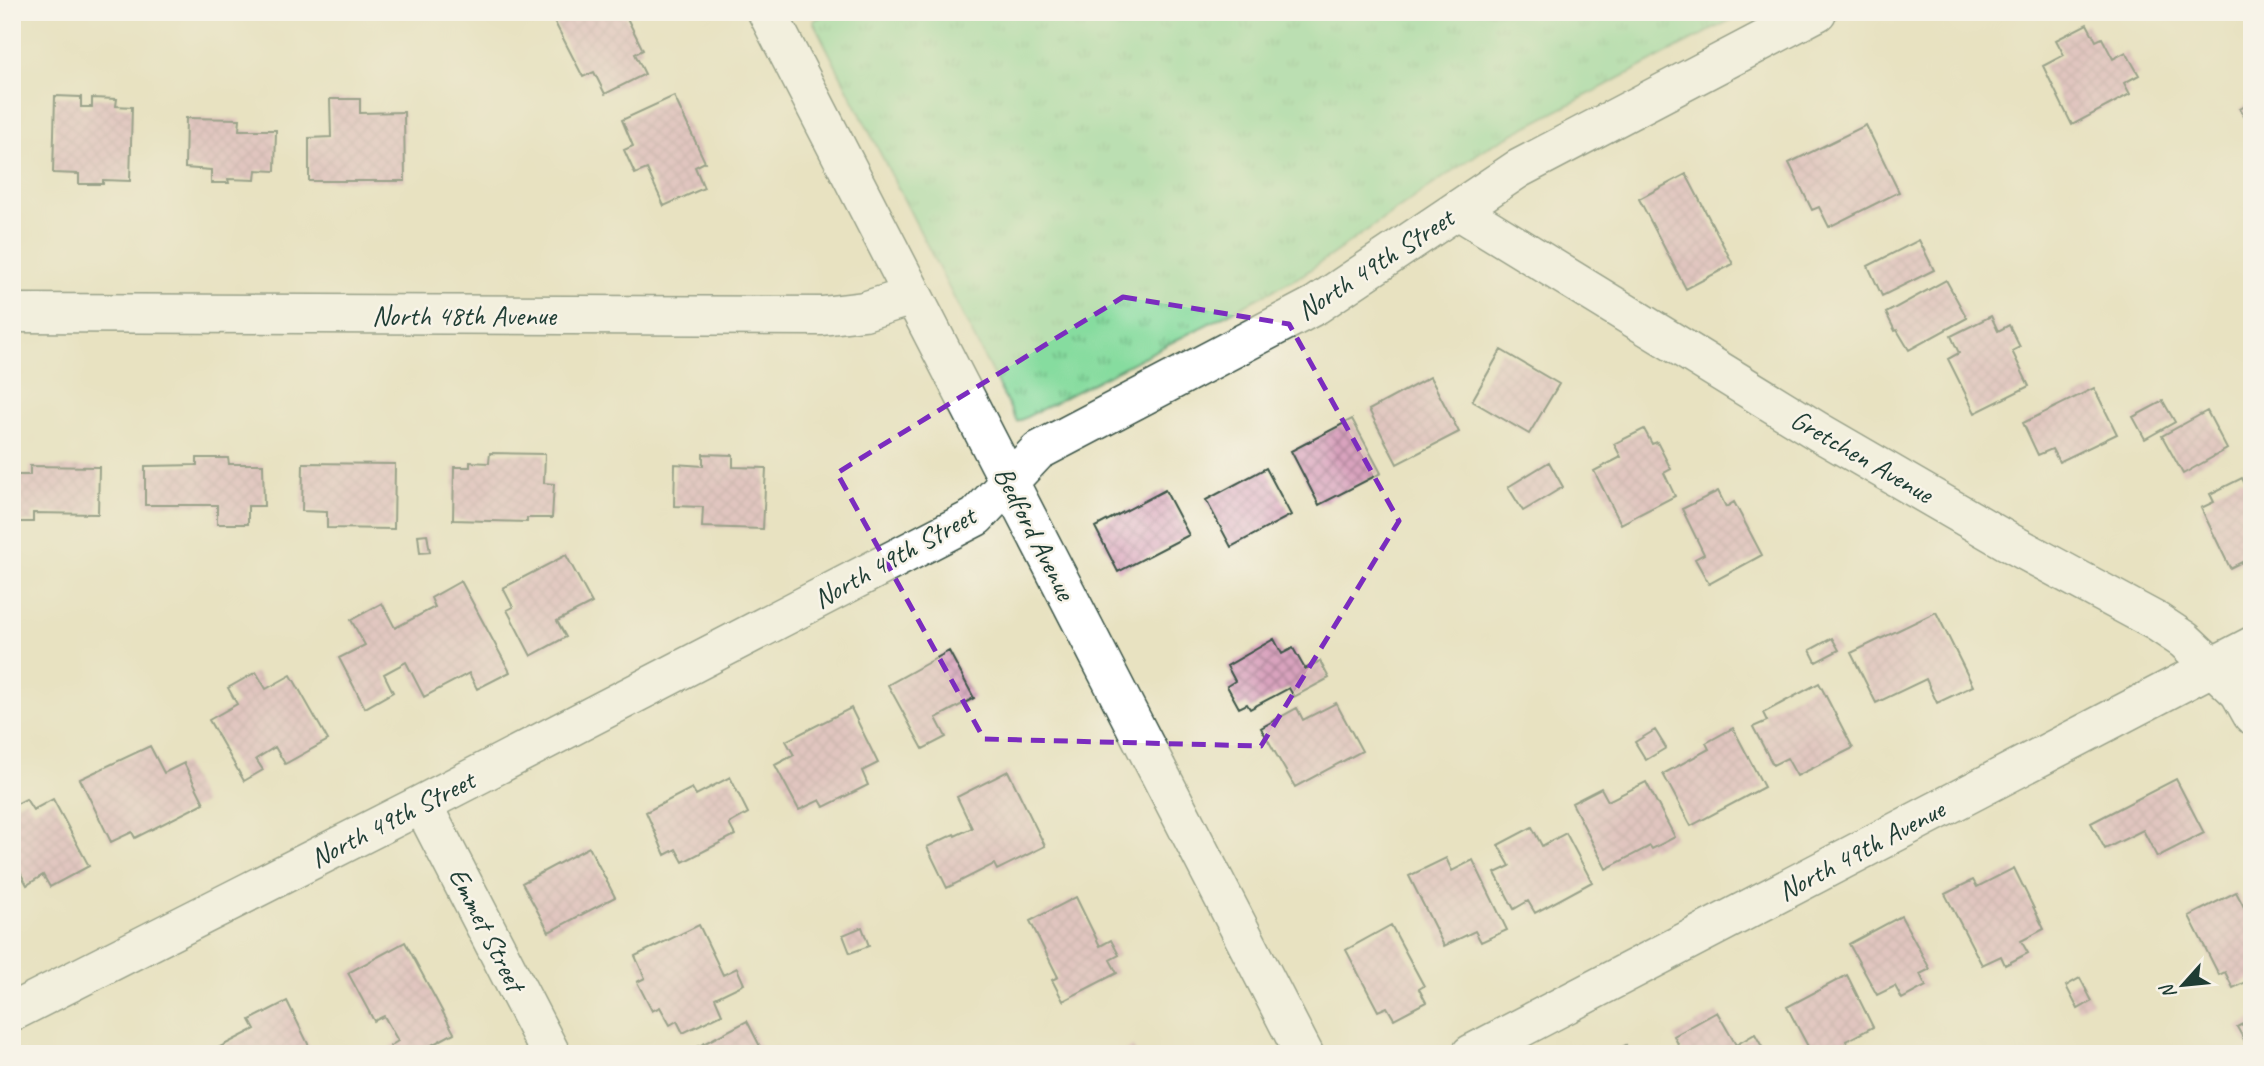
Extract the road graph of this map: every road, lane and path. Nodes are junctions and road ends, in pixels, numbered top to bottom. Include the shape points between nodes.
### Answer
1 (767, 12) edge
2 (1817, 12) edge
3 (1458, 210) junction
4 (912, 296) junction
5 (12, 313) edge
6 (1009, 483) junction
7 (2252, 646) edge
8 (2212, 666) junction
9 (2252, 715) edge
10 (422, 804) junction
11 (12, 1012) edge
12 (551, 1054) edge
13 (1304, 1054) edge
14 (1471, 1054) edge

1 - 4 street, Bedford Avenue
2 - 3 street, North 49th Street via 1518,169
3 - 6 street, North 49th Street via 1317,305 1038,451
3 - 8 street, Gretchen Avenue via 1819,432 2157,622
4 - 5 street, North 48th Avenue via 864,311 822,316
4 - 6 street, Bedford Avenue
6 - 10 street, North 49th Street via 976,517
6 - 13 street, Bedford Avenue
7 - 8 street, North 49th Avenue
8 - 9 street, Gretchen Avenue via 2239,692
8 - 14 street, North 49th Avenue
10 - 11 street, North 49th Street
10 - 12 street, Emmet Street

